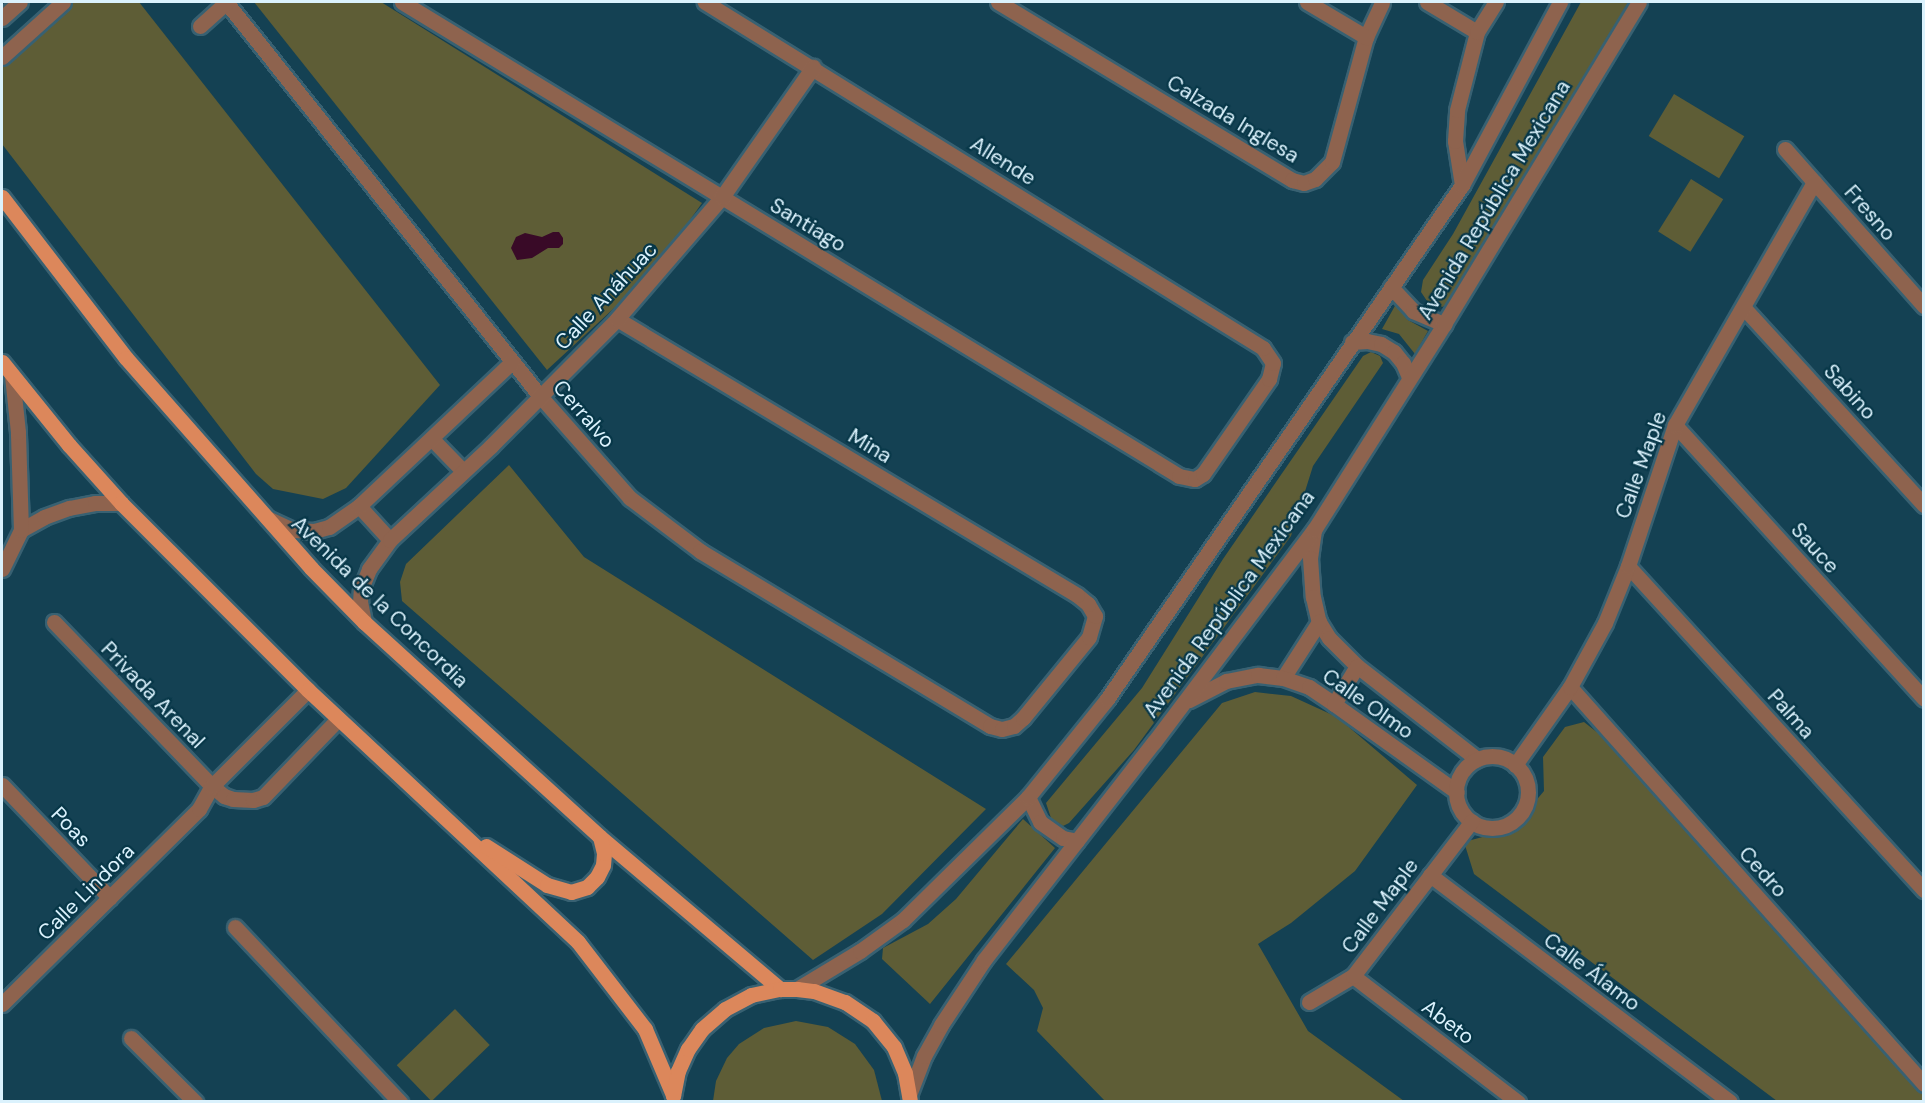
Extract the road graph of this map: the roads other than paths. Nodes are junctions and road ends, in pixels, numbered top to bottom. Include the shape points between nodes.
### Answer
1 (20, 2) edge
2 (63, 2) edge
3 (227, 2) edge
4 (402, 2) edge
5 (705, 2) edge
6 (998, 2) edge
7 (1307, 2) edge
8 (1382, 2) edge
9 (1427, 2) edge
10 (1496, 2) edge
11 (1560, 2) edge
12 (1639, 2) edge
13 (2, 18) edge
14 (200, 26) dead end
15 (1477, 32) junction
16 (1366, 37) junction
17 (2, 57) edge
18 (813, 67) junction
19 (1785, 149) dead end
20 (1814, 182) junction
21 (1462, 185) junction
22 (2, 197) edge
23 (722, 197) junction
24 (1391, 287) junction
25 (1923, 306) edge
26 (1744, 308) junction
27 (617, 319) junction
28 (1444, 324) junction
29 (1352, 342) junction
30 (2, 362) edge
31 (512, 362) junction
32 (12, 376) junction
33 (1409, 377) junction
34 (540, 396) junction
35 (1675, 425) junction
36 (432, 439) junction
37 (463, 471) junction
38 (1195, 479) joint
39 (121, 503) junction
40 (1923, 505) edge
41 (358, 506) junction
42 (264, 517) junction
43 (21, 530) junction
44 (1314, 530) junction
45 (390, 540) junction
46 (1628, 566) junction
47 (2, 569) edge
48 (54, 622) dead end
49 (364, 622) junction
50 (1319, 622) junction
51 (1357, 666) junction
52 (1283, 678) junction
53 (1570, 687) junction
54 (308, 690) junction
55 (1923, 699) edge
56 (1335, 704) junction
57 (1181, 705) junction
58 (338, 719) junction
59 (1014, 726) joint
60 (1477, 759) junction
61 (1515, 765) junction
62 (2, 785) edge
63 (218, 791) junction
64 (1456, 792) junction
65 (1028, 797) junction
66 (1472, 821) junction
67 (455, 827) junction
68 (600, 837) junction
69 (1077, 841) junction
70 (1430, 876) junction
71 (1923, 890) edge
72 (110, 898) junction
73 (235, 927) dead end
74 (1353, 976) junction
75 (780, 989) junction
76 (797, 989) junction
77 (4, 996) edge
78 (1309, 1002) dead end
79 (131, 1038) dead end
80 (1923, 1084) edge
81 (673, 1098) edge
82 (910, 1100) edge
83 (195, 1101) edge
84 (400, 1101) edge
85 (1518, 1101) edge
86 (1730, 1101) edge

1 - 13 street
2 - 17 street
3 - 14 street
3 - 31 street, Cerralvo
4 - 23 street, Santiago
5 - 18 street, Allende
6 - 16 street, Calzada Inglesa via 1292,180 1304,183 1316,179 1332,162
7 - 16 street
8 - 16 street, Calzada Inglesa
9 - 15 street
10 - 15 street, Avenida República Mexicana
11 - 21 street, Avenida República Mexicana
12 - 28 street, Avenida República Mexicana
15 - 21 street, Avenida República Mexicana via 1457,110 1455,141
18 - 23 street, Calle Anáhuac
18 - 38 street, Allende via 1263,348 1273,363 1272,371 1209,467
19 - 20 street, Fresno
20 - 25 street, Fresno
20 - 26 street, Calle Maple
21 - 24 street, Avenida República Mexicana
22 - 42 main road, Avenida de la Concordia via 126,357
23 - 27 street, Calle Anáhuac
23 - 38 street, Santiago via 1179,476
24 - 28 street via 1413,312
24 - 29 street, Avenida República Mexicana
26 - 35 street, Calle Maple
26 - 40 street, Sabino
27 - 34 street, Calle Anáhuac
27 - 59 street, Mina via 1088,604 1095,616 1089,637
28 - 33 street, Avenida República Mexicana
29 - 33 street via 1367,341 1388,348 1403,363
29 - 65 street, Avenida República Mexicana via 1107,699
30 - 32 main road
31 - 34 street, Cerralvo
31 - 36 street
32 - 39 main road
32 - 43 street
33 - 44 street, Avenida República Mexicana
34 - 37 street, Calle Anáhuac
34 - 59 street, Cerralvo via 630,498 700,551 990,726
35 - 46 street, Calle Maple
35 - 55 street, Sauce
36 - 37 street
36 - 41 street
37 - 45 street, Calle Anáhuac
39 - 43 street via 69,508
39 - 54 main road
41 - 42 street via 329,527 314,531 293,530
41 - 45 street
42 - 49 main road, Avenida de la Concordia
43 - 47 street
44 - 50 street, Calle Olmo via 1311,579
44 - 57 street, Avenida República Mexicana
45 - 49 street, Calle Anáhuac via 369,568 361,589
46 - 53 street, Calle Maple via 1605,623
46 - 71 street, Palma
48 - 63 street, Privada Arenal
49 - 68 main road, Avenida de la Concordia
50 - 51 street, Calle Olmo via 1339,651
50 - 52 street
51 - 56 street
51 - 60 street, Calle Olmo
52 - 56 street, Calle Olmo via 1309,687
52 - 57 street, Calle Olmo via 1258,675 1226,681
53 - 61 street, Calle Maple
53 - 80 street, Cedro
54 - 58 main road
54 - 63 street, Calle Lindora
56 - 64 street, Calle Olmo
57 - 69 street, Avenida República Mexicana
58 - 63 street via 263,797 244,801
58 - 67 main road
60 - 61 street via 1504,758
60 - 64 street via 1460,776
61 - 66 street via 1527,785 1524,809 1507,825 1495,828
62 - 72 street, Poas
63 - 72 street, Calle Lindora
64 - 66 street via 1458,803
65 - 69 street via 1040,822 1063,838
65 - 76 street, Avenida República Mexicana via 888,933
66 - 70 street, Calle Maple
67 - 68 main road via 547,885 571,892 587,887 603,866
67 - 81 main road via 562,927 616,988 645,1029
68 - 75 main road, Avenida de la Concordia
69 - 82 street, Avenida República Mexicana via 977,969 924,1056
70 - 74 street, Calle Maple
70 - 86 street, Calle Álamo
72 - 77 street, Calle Lindora
73 - 84 street
74 - 78 street, Calle Maple
74 - 85 street, Abeto
75 - 76 main road
75 - 81 main road via 751,995 725,1009 702,1029 678,1071
76 - 82 main road via 845,1002 873,1022 894,1047 905,1073
79 - 83 street

